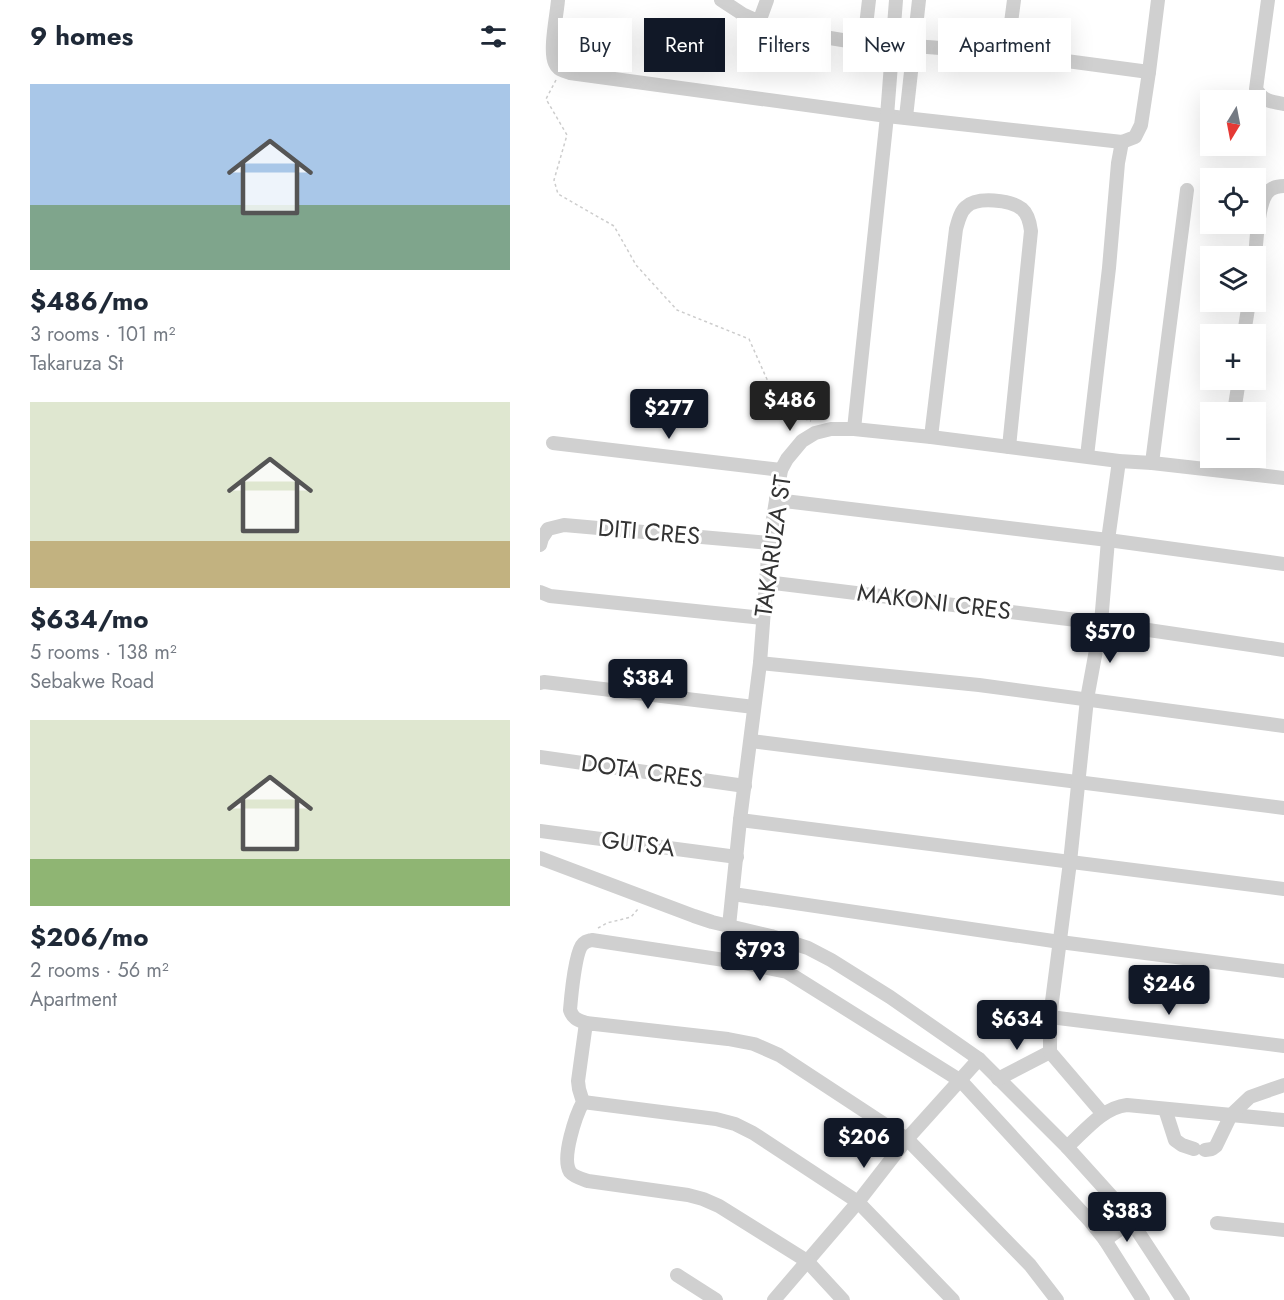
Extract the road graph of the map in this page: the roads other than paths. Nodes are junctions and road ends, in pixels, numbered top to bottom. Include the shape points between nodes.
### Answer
1 (558, 0) edge
2 (721, 0) edge
3 (767, 0) edge
4 (869, 0) edge
5 (896, 0) edge
6 (919, 0) edge
7 (1014, 0) edge
8 (1158, 0) edge
9 (1268, 0) edge
10 (750, 18) edge
11 (760, 18) edge
12 (867, 18) edge
13 (894, 18) edge
14 (917, 18) edge
15 (1012, 18) edge
16 (1071, 62) edge
17 (889, 72) edge
18 (911, 72) edge
19 (1149, 72) junction
20 (1284, 104) edge
21 (886, 116) junction
22 (906, 117) junction
23 (1122, 142) junction
24 (1284, 186) edge
25 (1187, 190) dead end
26 (1256, 246) edge
27 (854, 429) junction
28 (931, 437) junction
29 (553, 443) dead end
30 (1009, 447) junction
31 (1087, 456) junction
32 (1119, 461) junction
33 (1152, 463) junction
34 (1200, 464) edge
35 (1244, 468) edge
36 (781, 470) junction
37 (1284, 478) edge
38 (776, 500) junction
39 (1108, 540) junction
40 (769, 543) junction
41 (540, 545) edge
42 (1284, 564) edge
43 (766, 582) junction
44 (540, 592) edge
45 (763, 618) junction
46 (1101, 622) junction
47 (1284, 650) edge
48 (760, 663) junction
49 (540, 683) edge
50 (1087, 699) junction
51 (754, 707) junction
52 (1284, 726) edge
53 (751, 741) junction
54 (540, 757) edge
55 (1079, 781) junction
56 (745, 786) junction
57 (1284, 808) edge
58 (740, 819) junction
59 (540, 831) edge
60 (737, 857) junction
61 (540, 858) edge
62 (1070, 862) junction
63 (1284, 889) edge
64 (733, 894) junction
65 (729, 927) junction
66 (1060, 942) junction
67 (1284, 971) edge
68 (1050, 1017) junction
69 (586, 1023) junction
70 (1284, 1046) edge
71 (1050, 1052) junction
72 (979, 1059) junction
73 (998, 1079) junction
74 (961, 1081) junction
75 (1284, 1085) edge
76 (583, 1102) junction
77 (1165, 1109) junction
78 (1103, 1114) junction
79 (1231, 1115) junction
80 (1284, 1120) edge
81 (907, 1139) junction
82 (1067, 1147) junction
83 (858, 1202) junction
84 (1131, 1221) junction
85 (1217, 1223) dead end
86 (1284, 1230) edge
87 (1105, 1240) junction
88 (807, 1261) junction
89 (677, 1275) dead end
90 (716, 1300) edge
91 (774, 1300) edge
92 (843, 1300) edge
93 (953, 1300) edge
94 (1057, 1300) edge
95 (1143, 1300) edge
96 (1183, 1300) edge

1 - 21 street via 553,55 561,70
2 - 10 street
3 - 11 street
4 - 12 street
5 - 13 street
6 - 14 street
7 - 15 street
8 - 19 street
9 - 20 street via 1256,89 1267,101
16 - 19 street
17 - 21 street
18 - 22 street
19 - 23 street via 1141,124 1135,137
21 - 22 street
21 - 27 street
22 - 23 street
23 - 31 street
24 - 26 street via 1264,197
25 - 33 street
27 - 28 street, TAKARUZA ST
27 - 36 street, TAKARUZA ST via 815,433 802,441
28 - 30 street, TAKARUZA ST
28 - 30 street via 956,229 967,206 992,200 1023,209 1031,231
29 - 36 street
30 - 31 street, TAKARUZA ST
31 - 32 street, TAKARUZA ST
32 - 33 street, TAKARUZA ST
32 - 39 street
33 - 34 street, TAKARUZA ST
35 - 37 street, TAKARUZA ST
36 - 38 street, TAKARUZA ST
38 - 39 street
38 - 40 street, TAKARUZA ST
39 - 42 street
39 - 46 street
40 - 41 street, DITI CRES via 564,525 548,529
40 - 43 street, TAKARUZA ST
43 - 45 street, TAKARUZA ST
43 - 46 street, MAKONI CRES
44 - 45 street
45 - 48 street, TAKARUZA ST
46 - 47 street, MAKONI CRES
46 - 50 street
48 - 50 street
48 - 51 street, TAKARUZA ST
49 - 51 street
50 - 52 street
50 - 55 street
51 - 53 street, TAKARUZA ST
53 - 55 street
53 - 56 street, TAKARUZA ST
54 - 56 street, DOTA CRES
55 - 57 street
55 - 62 street
56 - 58 street, TAKARUZA ST
58 - 60 street, TAKARUZA ST
58 - 62 street
59 - 60 street, GUTSA
60 - 64 street, TAKARUZA ST
61 - 65 street
62 - 63 street
62 - 66 street
64 - 65 street, TAKARUZA ST
64 - 66 street
65 - 72 street via 771,936 831,960
66 - 67 street
66 - 68 street
68 - 70 street
68 - 71 street
69 - 74 street via 575,1019 570,1010 579,951 586,942 744,963 787,972
69 - 76 street via 578,1081
69 - 81 street via 728,1040 763,1048
71 - 73 street
71 - 78 street
72 - 73 street
72 - 74 street
73 - 82 street
74 - 81 street
74 - 87 street
75 - 79 street via 1250,1097
76 - 83 street via 695,1115 735,1124
76 - 88 street via 568,1156 571,1173 588,1181 704,1199
77 - 78 street via 1127,1105
77 - 79 street
77 - 79 street via 1175,1140 1200,1149 1216,1146
78 - 82 street
79 - 80 street
81 - 83 street
81 - 94 street via 1030,1265
82 - 84 street
83 - 88 street
83 - 93 street
84 - 87 street
84 - 96 street
85 - 86 street
87 - 95 street
88 - 91 street
88 - 92 street
89 - 90 street

